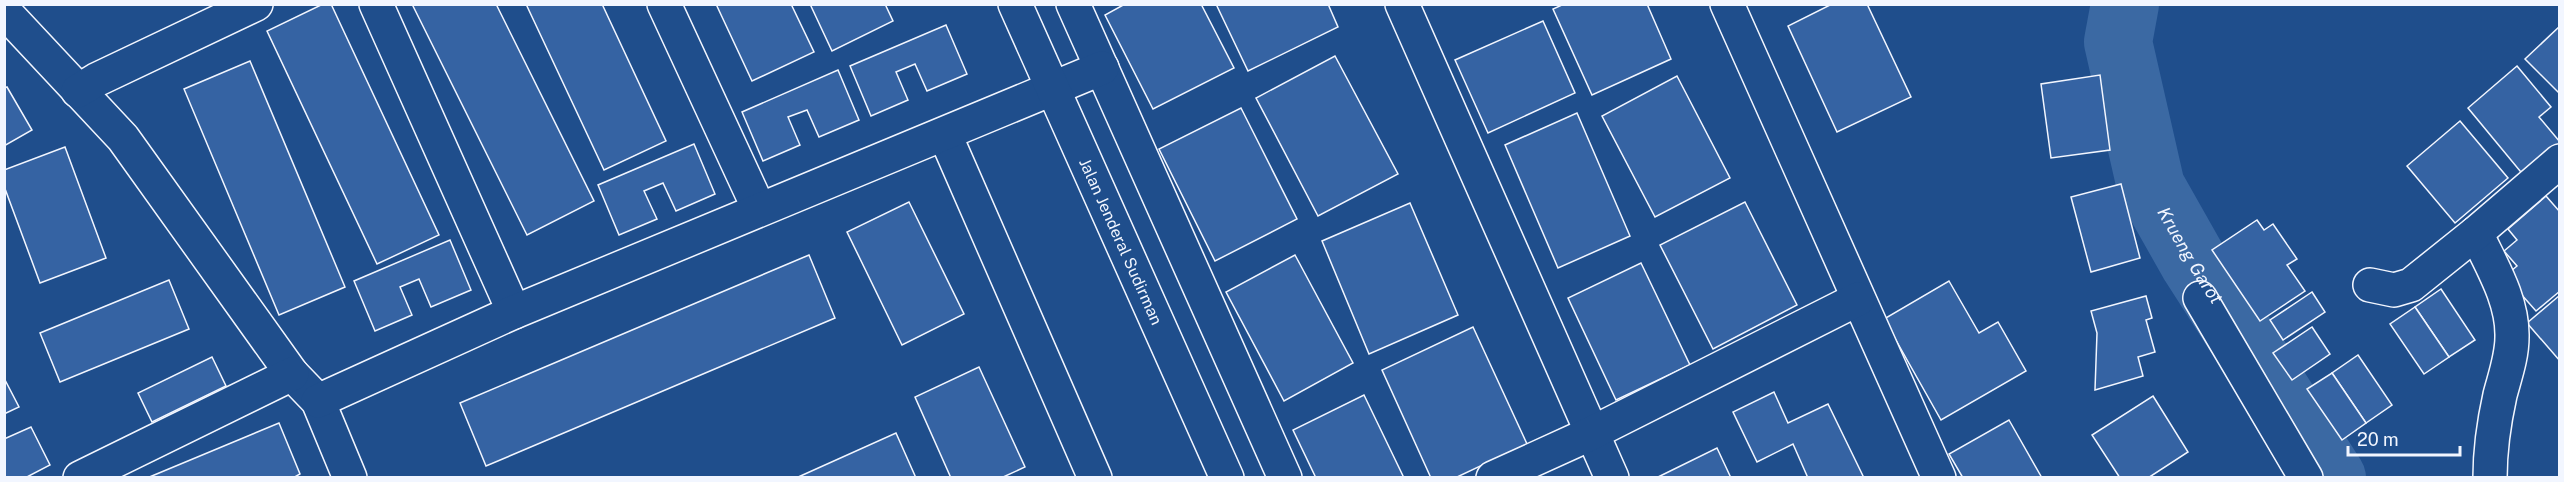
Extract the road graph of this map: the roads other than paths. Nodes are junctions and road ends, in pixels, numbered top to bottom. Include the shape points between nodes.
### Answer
1 (256, 4) edge
2 (376, 4) edge
3 (664, 4) edge
4 (1015, 4) edge
5 (1073, 4) edge
6 (1402, 4) edge
7 (1727, 4) edge
8 (4, 11) edge
9 (1102, 68) junction
10 (1052, 89) junction
11 (78, 91) junction
12 (945, 135) junction
13 (2559, 161) edge
14 (759, 209) junction
15 (2476, 233) junction
16 (2370, 285) dead end
17 (2200, 298) dead end
18 (1858, 299) junction
19 (514, 312) junction
20 (292, 374) junction
21 (318, 401) junction
22 (1592, 433) junction
23 (80, 477) edge
24 (350, 477) edge
25 (1095, 477) edge
26 (1227, 477) edge
27 (1285, 477) edge
28 (1493, 477) edge
29 (1612, 477) edge
30 (1939, 477) edge
31 (2306, 477) edge
32 (2490, 477) edge

1 - 11 street
2 - 19 street
3 - 14 street
4 - 10 street, Jalan Jenderal Sudirman
5 - 9 street
6 - 22 street
7 - 18 street
8 - 11 street
9 - 10 street
9 - 27 street
10 - 12 street
10 - 26 street, Jalan Jenderal Sudirman
11 - 20 street via 123,138
12 - 14 street
12 - 25 street
13 - 15 street
14 - 19 street
15 - 16 street via 2411,285 2394,290
15 - 32 street via 2502,288 2512,337
17 - 31 street
18 - 22 street
18 - 30 street
19 - 21 street
20 - 21 street
20 - 23 street
21 - 24 street
22 - 28 street
22 - 29 street

